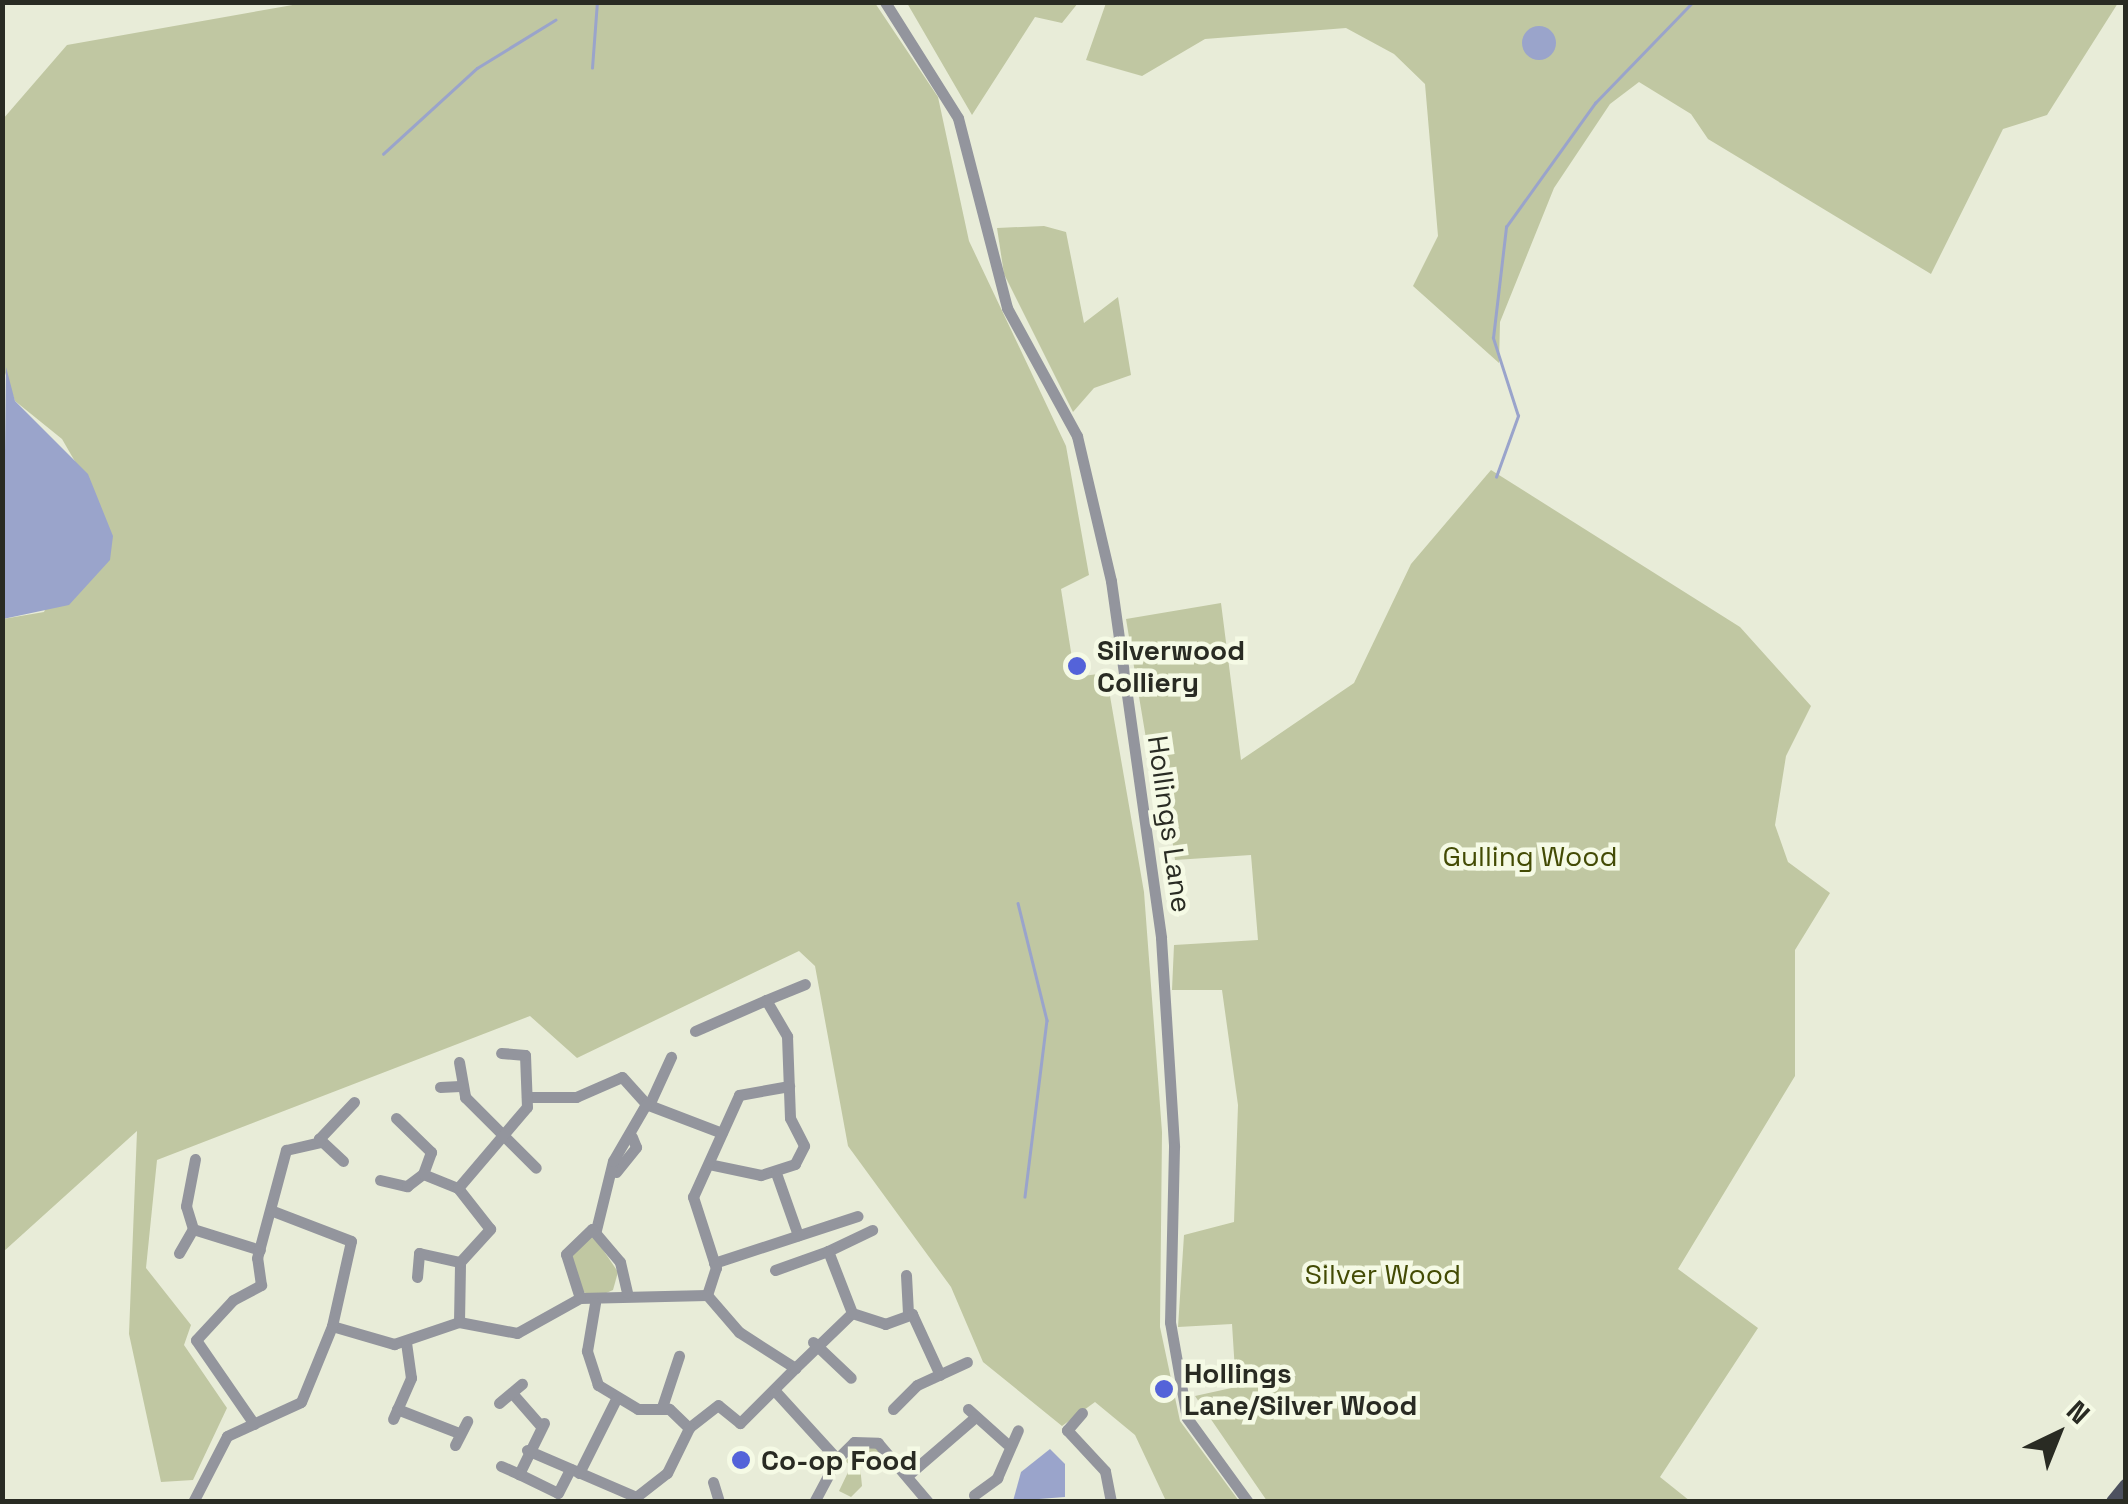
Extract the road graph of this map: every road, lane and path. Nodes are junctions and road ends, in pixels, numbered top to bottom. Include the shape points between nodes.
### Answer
1 (884, 2) edge
2 (805, 984) dead end
3 (766, 1000) junction
4 (695, 1031) dead end
5 (500, 1053) dead end
6 (671, 1057) dead end
7 (460, 1062) dead end
8 (460, 1086) junction
9 (790, 1086) junction
10 (440, 1087) dead end
11 (527, 1096) junction
12 (354, 1102) dead end
13 (647, 1105) junction
14 (396, 1118) dead end
15 (722, 1133) junction
16 (505, 1138) junction
17 (320, 1142) junction
18 (195, 1158) dead end
19 (343, 1162) dead end
20 (709, 1164) junction
21 (536, 1168) dead end
22 (776, 1173) junction
23 (423, 1174) junction
24 (380, 1180) dead end
25 (458, 1188) junction
26 (273, 1212) junction
27 (858, 1216) dead end
28 (193, 1229) junction
29 (596, 1230) junction
30 (872, 1230) dead end
31 (798, 1235) junction
32 (260, 1250) junction
33 (828, 1251) junction
34 (179, 1253) dead end
35 (460, 1262) junction
36 (714, 1263) junction
37 (776, 1270) dead end
38 (906, 1275) dead end
39 (417, 1277) dead end
40 (627, 1292) junction
41 (707, 1295) junction
42 (580, 1298) junction
43 (596, 1302) junction
44 (852, 1313) junction
45 (908, 1314) junction
46 (459, 1322) junction
47 (332, 1326) junction
48 (813, 1342) junction
49 (406, 1343) junction
50 (679, 1356) dead end
51 (966, 1362) dead end
52 (795, 1368) junction
53 (940, 1376) junction
54 (851, 1378) dead end
55 (776, 1391) junction
56 (616, 1399) junction
57 (499, 1404) dead end
58 (662, 1408) junction
59 (892, 1409) dead end
60 (1082, 1414) dead end
61 (467, 1421) dead end
62 (254, 1424) junction
63 (690, 1428) junction
64 (1018, 1430) dead end
65 (1007, 1444) junction
66 (529, 1451) junction
67 (837, 1459) junction
68 (502, 1466) dead end
69 (574, 1471) junction
70 (519, 1474) junction
71 (908, 1475) junction
72 (714, 1482) dead end
73 (2126, 1486) edge
74 (974, 1495) dead end
75 (1106, 1500) edge
76 (193, 1502) edge
77 (719, 1502) edge
78 (814, 1502) edge
79 (928, 1502) edge
80 (1248, 1502) edge
81 (2113, 1502) edge

1 - 80 street, Hollings Lane via 963,132 1006,308 1077,436 1111,581 1161,938 1174,1147 1170,1322 1187,1418
2 - 3 street
3 - 4 street
3 - 9 street via 787,1036
5 - 11 street via 526,1055
6 - 13 street
7 - 8 street
8 - 10 street
8 - 16 street
9 - 15 street via 744,1090
9 - 22 street via 790,1118 804,1146
11 - 13 street via 576,1096 620,1076
11 - 16 street via 526,1115
12 - 17 street
13 - 15 street
13 - 29 street via 632,1137 636,1148 616,1172
14 - 23 street via 431,1152
15 - 20 street
16 - 21 street
16 - 25 street
17 - 19 street
17 - 26 street via 286,1150
18 - 28 street via 205,1174 186,1206
20 - 22 street via 738,1176
20 - 36 street via 692,1202
22 - 31 street
23 - 24 street via 407,1186
23 - 25 street
25 - 35 street via 490,1228
26 - 32 street
26 - 47 street via 351,1241
27 - 31 street
28 - 32 street
28 - 34 street
29 - 40 street
29 - 42 street via 566,1254
30 - 33 street
31 - 36 street
32 - 62 street via 261,1285 233,1300 196,1340
33 - 37 street
33 - 44 street
35 - 39 street via 419,1254
35 - 46 street
36 - 41 street
38 - 45 street
40 - 41 street
40 - 43 street
41 - 52 street via 739,1332
42 - 43 street
42 - 46 street via 531,1331
43 - 56 street via 588,1358 598,1386
44 - 45 street via 872,1320
44 - 48 street
45 - 53 street
46 - 49 street
47 - 49 street
47 - 62 street via 301,1402
48 - 52 street
48 - 54 street
49 - 61 street via 411,1378 395,1414 457,1439
50 - 58 street
51 - 53 street
52 - 55 street
53 - 59 street
55 - 63 street via 740,1423 718,1404
55 - 67 street
56 - 58 street
56 - 69 street
57 - 66 street via 517,1389 542,1424
58 - 63 street
60 - 75 street via 1067,1430 1108,1464
62 - 76 street via 210,1454
63 - 69 street via 668,1472 636,1497
64 - 65 street
65 - 71 street via 971,1414
65 - 74 street via 996,1478
66 - 69 street
66 - 70 street
67 - 71 street via 854,1442 874,1440
67 - 78 street
68 - 70 street
69 - 70 street via 558,1493
71 - 79 street
72 - 77 street
73 - 81 main road

